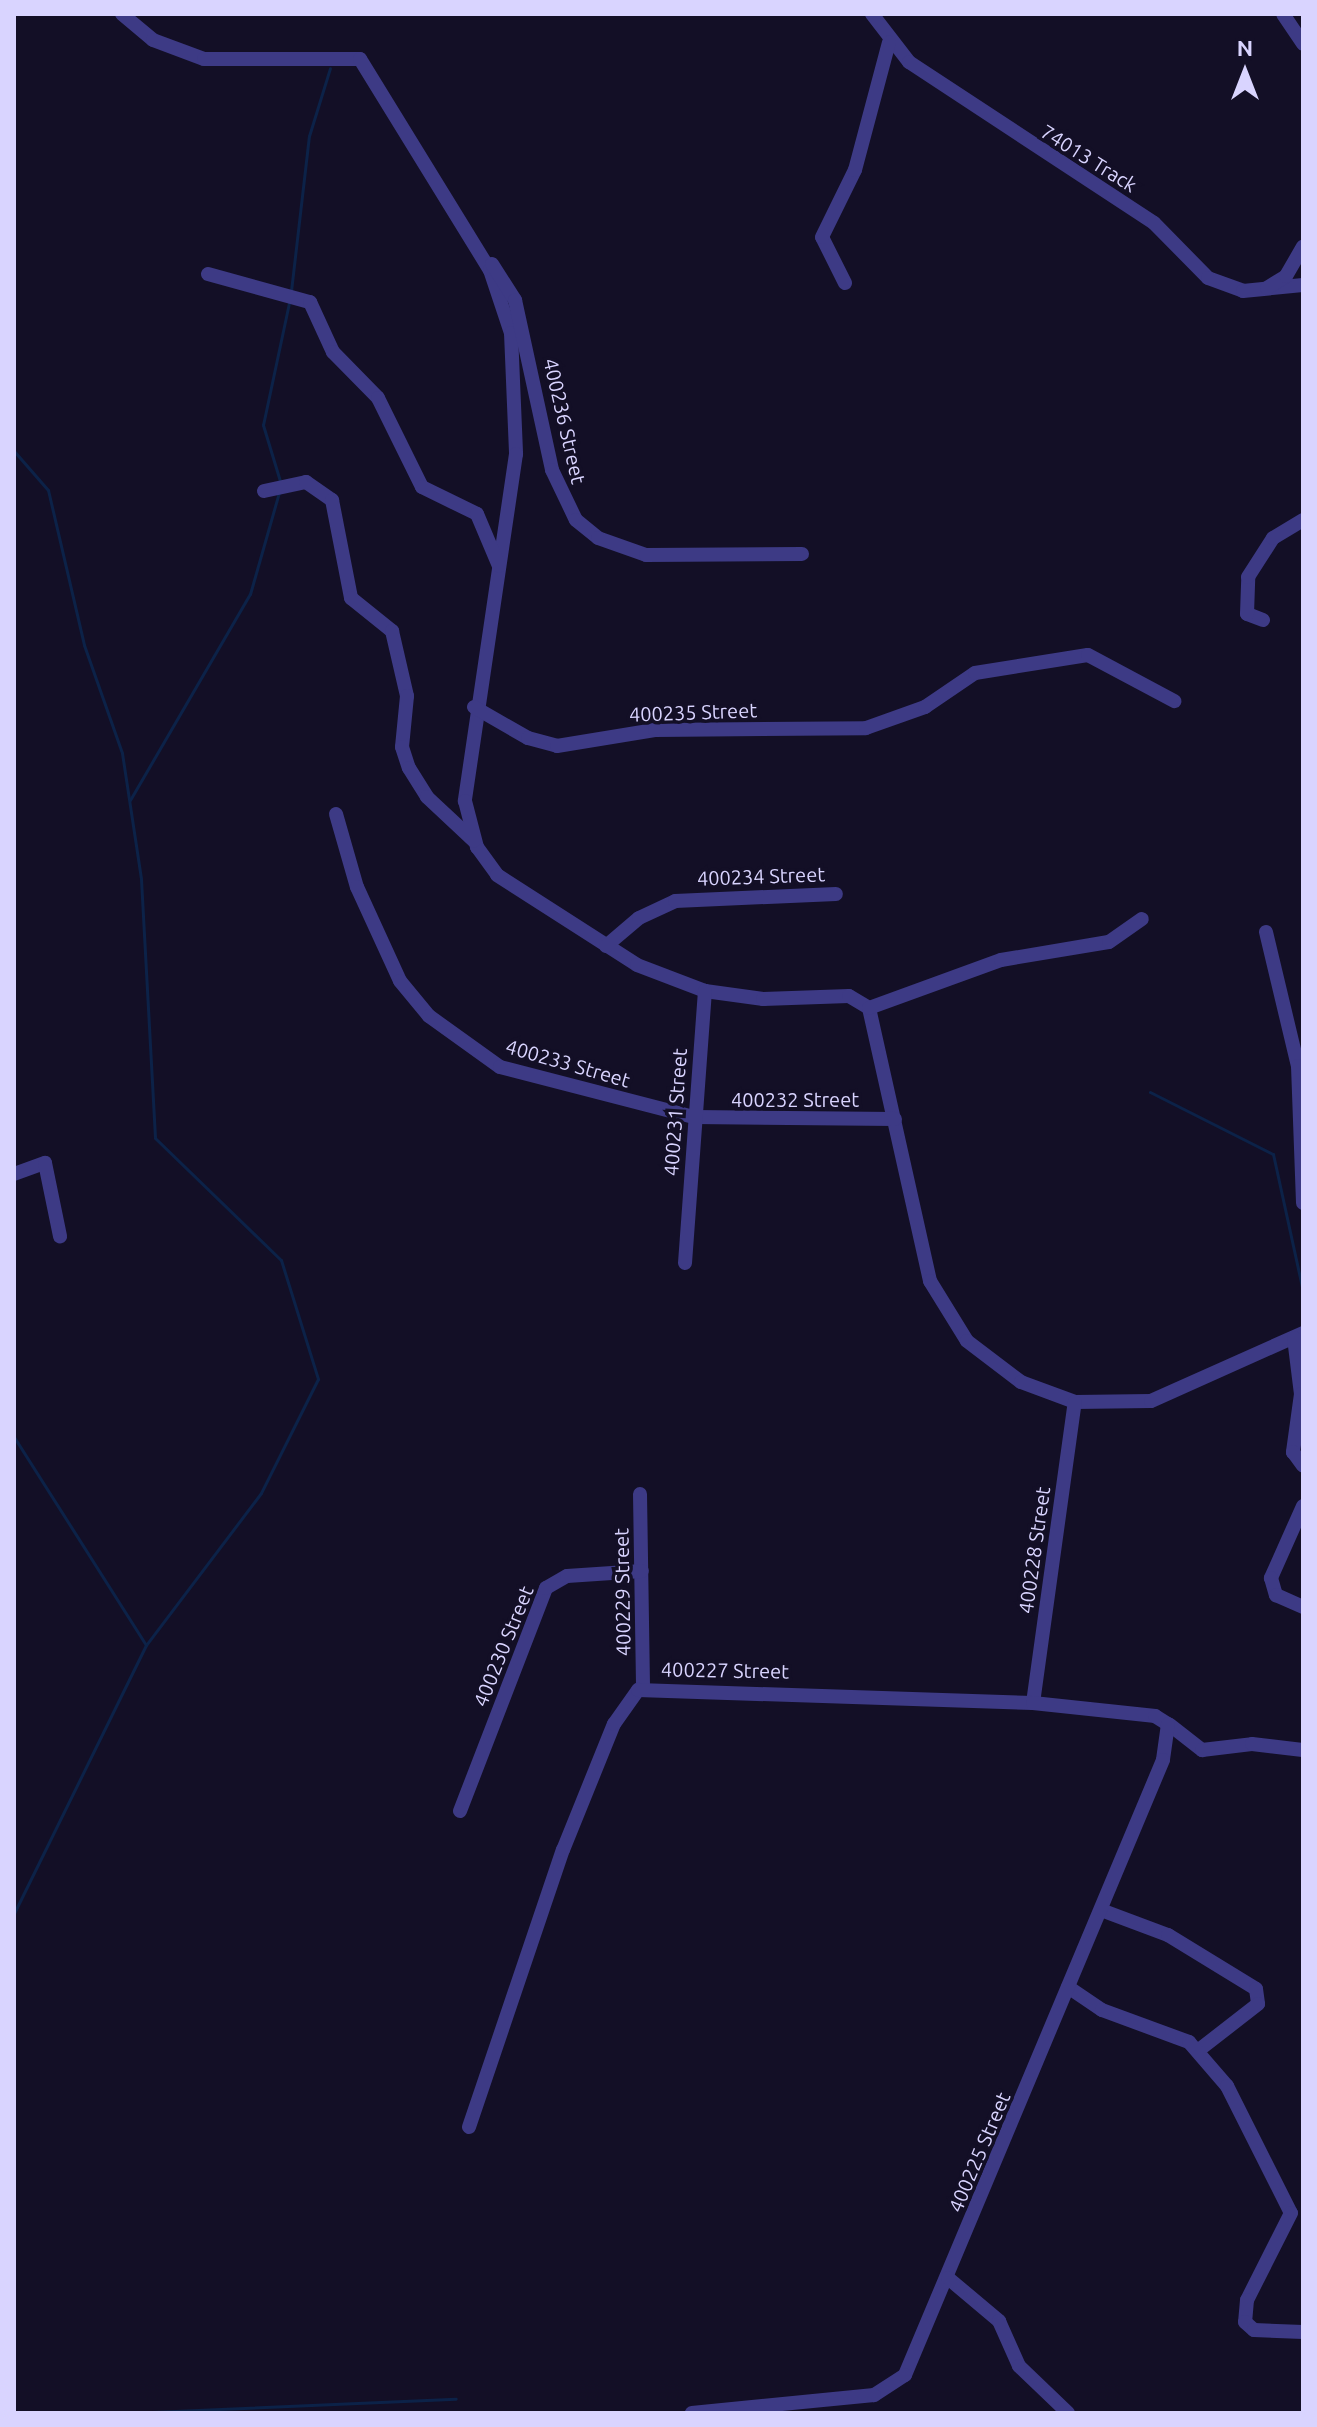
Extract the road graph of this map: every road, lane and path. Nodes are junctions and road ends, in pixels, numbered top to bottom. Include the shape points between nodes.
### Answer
1 (122, 14) edge
2 (872, 14) edge
3 (1283, 14) edge
4 (889, 42) junction
5 (1303, 44) edge
6 (1303, 246) edge
7 (478, 250) junction
8 (208, 274) dead end
9 (845, 283) dead end
10 (1303, 285) edge
11 (1263, 290) junction
12 (264, 491) dead end
13 (1303, 520) edge
14 (802, 554) dead end
15 (500, 570) junction
16 (1263, 620) dead end
17 (1174, 701) dead end
18 (474, 707) junction
19 (336, 814) dead end
20 (475, 841) junction
21 (836, 894) dead end
22 (1142, 919) dead end
23 (1266, 932) dead end
24 (606, 946) junction
25 (705, 991) junction
26 (869, 1008) junction
27 (694, 1117) junction
28 (895, 1119) junction
29 (14, 1174) edge
30 (1303, 1203) edge
31 (60, 1236) dead end
32 (685, 1263) dead end
33 (1299, 1335) edge
34 (1075, 1402) junction
35 (1303, 1466) edge
36 (640, 1494) dead end
37 (1303, 1506) edge
38 (642, 1571) junction
39 (1303, 1607) edge
40 (643, 1688) junction
41 (1033, 1703) junction
42 (1170, 1730) junction
43 (1303, 1750) edge
44 (460, 1811) dead end
45 (1101, 1910) junction
46 (1068, 1987) junction
47 (1199, 2050) junction
48 (469, 2127) dead end
49 (948, 2278) junction
50 (1303, 2332) edge
51 (692, 2413) edge
52 (1068, 2413) edge

1 - 7 street via 153,40 204,59 360,59
2 - 4 street, 74013 Track
3 - 5 street
4 - 9 street via 855,170 822,237
4 - 11 street, 74013 Track via 991,119 1154,223 1208,278 1227,288
6 - 11 street via 1286,276
7 - 14 street, 400236 Street via 515,300 552,470 576,520 598,538 646,555
7 - 15 street via 511,333 516,454
8 - 15 street via 310,302 333,352 378,398 422,487 481,518
10 - 11 street, 74013 Track
12 - 20 street via 306,482 332,500 351,598 390,627 395,642 407,696 402,747 409,768 427,797
13 - 16 street via 1273,538 1248,577 1247,614
15 - 18 street
17 - 18 street, 400235 Street via 1082,655 975,673 901,716 866,728 655,730 557,746 528,738
18 - 20 street via 465,801
19 - 27 street, 400233 Street via 376,936 429,1016 500,1067
20 - 24 street via 516,891
21 - 24 street, 400234 Street via 675,901 639,918
22 - 26 street via 1109,942 1001,960
23 - 30 street via 1298,1066
24 - 25 street
25 - 26 street via 763,999 849,996
25 - 27 street, 400231 Street
26 - 28 street
27 - 28 street, 400232 Street
27 - 32 street, 400231 Street via 681,1237
28 - 34 street via 920,1246 954,1325 1008,1374
29 - 31 street via 45,1163
33 - 34 street via 1176,1395 1123,1405
33 - 35 street via 1301,1394 1293,1452
34 - 41 street, 400228 Street
36 - 38 street, 400229 Street
37 - 39 street via 1271,1578 1285,1601
38 - 40 street, 400229 Street
38 - 44 street, 400230 Street via 567,1576 546,1588
40 - 41 street, 400227 Street
40 - 48 street, 400227 Street via 625,1705 601,1754
41 - 42 street, 400227 Street via 1155,1716
42 - 43 street via 1202,1750 1252,1744
42 - 45 street, 400225 Street
45 - 46 street, 400225 Street
45 - 47 street via 1168,1935 1256,1989 1254,2008
46 - 47 street via 1102,2010
46 - 49 street, 400225 Street
47 - 50 street via 1253,2128 1289,2201 1287,2233 1247,2300 1245,2322 1254,2330
49 - 51 street, 400225 Street via 912,2362 887,2391
49 - 52 street via 999,2321 1019,2366

